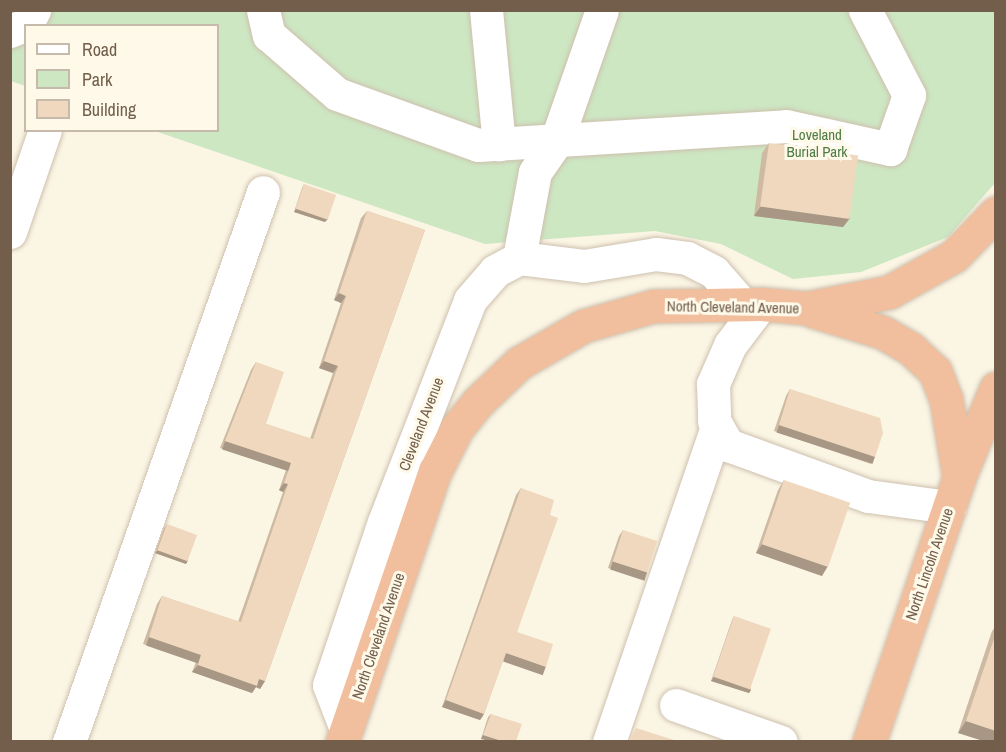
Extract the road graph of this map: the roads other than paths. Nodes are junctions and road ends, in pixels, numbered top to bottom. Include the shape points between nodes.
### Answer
1 (34, 10) edge
2 (263, 10) edge
3 (486, 10) edge
4 (602, 10) edge
5 (865, 10) edge
6 (27, 24) edge
7 (24, 25) edge
8 (10, 31) edge
9 (44, 132) edge
10 (556, 142) junction
11 (499, 144) junction
12 (263, 192) dead end
13 (996, 213) edge
14 (10, 232) edge
15 (519, 258) junction
16 (751, 304) junction
17 (807, 308) junction
18 (996, 388) edge
19 (717, 427) junction
20 (954, 492) junction
21 (676, 705) dead end
22 (344, 735) edge
23 (69, 741) edge
24 (609, 741) edge
25 (781, 741) edge
26 (869, 741) edge

1 - 6 street
2 - 11 street via 269,34 337,94 478,145
3 - 11 street
4 - 10 street
5 - 10 street via 909,95 890,149 786,126
7 - 8 street
9 - 14 street
10 - 11 street
10 - 15 street via 535,172
12 - 23 street
13 - 17 highway, North Cleveland Avenue via 954,256 924,275 889,292
15 - 16 street via 584,266 656,254 687,258 714,272
15 - 22 street, Cleveland Avenue via 495,271 470,300 384,522 329,685
16 - 17 highway, North Cleveland Avenue
16 - 19 street via 712,384
16 - 22 highway, North Cleveland Avenue via 654,306 584,326 519,363 477,402 457,428 435,471
17 - 20 highway via 882,332 911,349 935,370 946,399
18 - 20 highway, North Lincoln Avenue
19 - 20 street via 728,445 868,495
19 - 24 street
20 - 26 highway, North Lincoln Avenue
21 - 25 street

